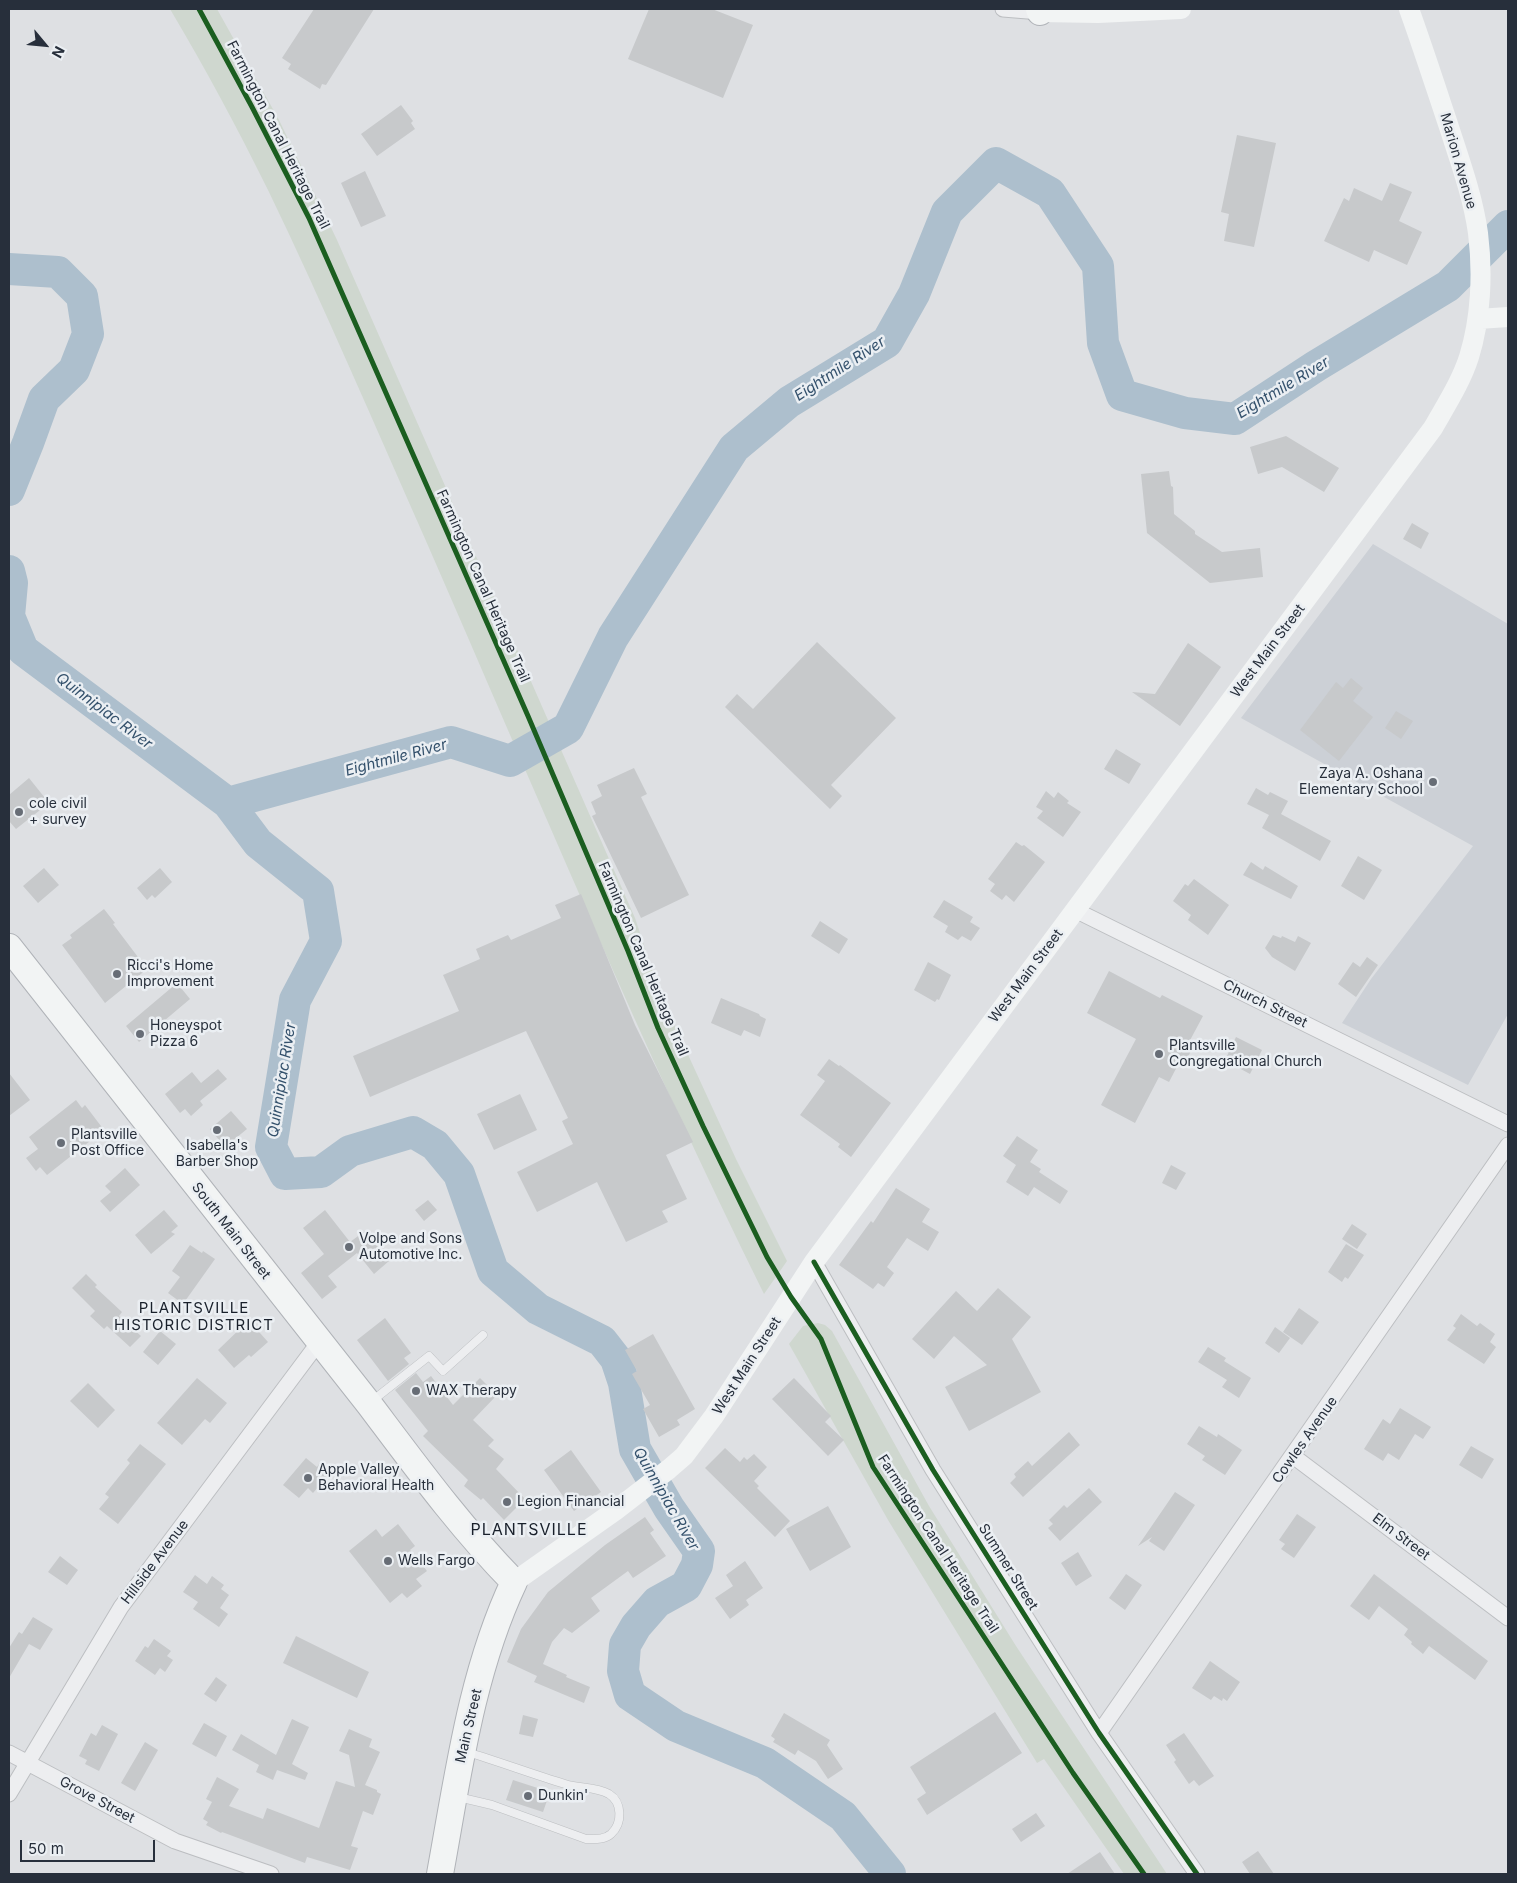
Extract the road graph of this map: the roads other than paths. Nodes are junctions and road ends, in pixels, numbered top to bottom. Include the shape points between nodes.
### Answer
1 (1003, 9) edge
2 (1181, 9) edge
3 (1409, 9) edge
4 (1039, 10) edge
5 (1508, 317) edge
6 (1478, 319) junction
7 (1075, 910) junction
8 (9, 947) edge
9 (1508, 1124) edge
10 (1508, 1145) edge
11 (814, 1262) junction
12 (484, 1335) dead end
13 (319, 1342) junction
14 (369, 1404) junction
15 (1293, 1456) junction
16 (514, 1582) junction
17 (1508, 1618) edge
18 (1099, 1733) junction
19 (463, 1751) junction
20 (9, 1753) edge
21 (28, 1762) junction
22 (9, 1794) edge
23 (454, 1796) junction
24 (272, 1874) edge
25 (440, 1874) edge
26 (1197, 1874) edge

1 - 4 street
2 - 4 main road
3 - 6 main road, Marion Avenue via 1469,193 1478,238
5 - 6 main road
6 - 7 main road, West Main Street via 1468,358 1433,428
7 - 9 street, Church Street
7 - 11 main road, West Main Street
8 - 13 highway, South Main Street
10 - 15 street, Cowles Avenue
11 - 16 main road, West Main Street via 714,1416 684,1456 644,1489
11 - 18 street, Summer Street via 933,1470
12 - 14 lane via 443,1371 429,1356
13 - 14 highway, South Main Street
13 - 21 street, Hillside Avenue via 121,1607
14 - 16 highway, South Main Street via 484,1552
15 - 17 street, Elm Street
15 - 18 street, Cowles Avenue
16 - 19 highway, Main Street via 498,1614 478,1682
18 - 26 street, Summer Street
19 - 23 highway, Main Street
19 - 23 lane via 565,1784 602,1790 617,1801 619,1822 612,1833 599,1840 586,1839
20 - 21 street, Grove Street
21 - 22 street, Hillside Avenue
21 - 24 street, Grove Street via 174,1842
23 - 25 highway, Main Street

